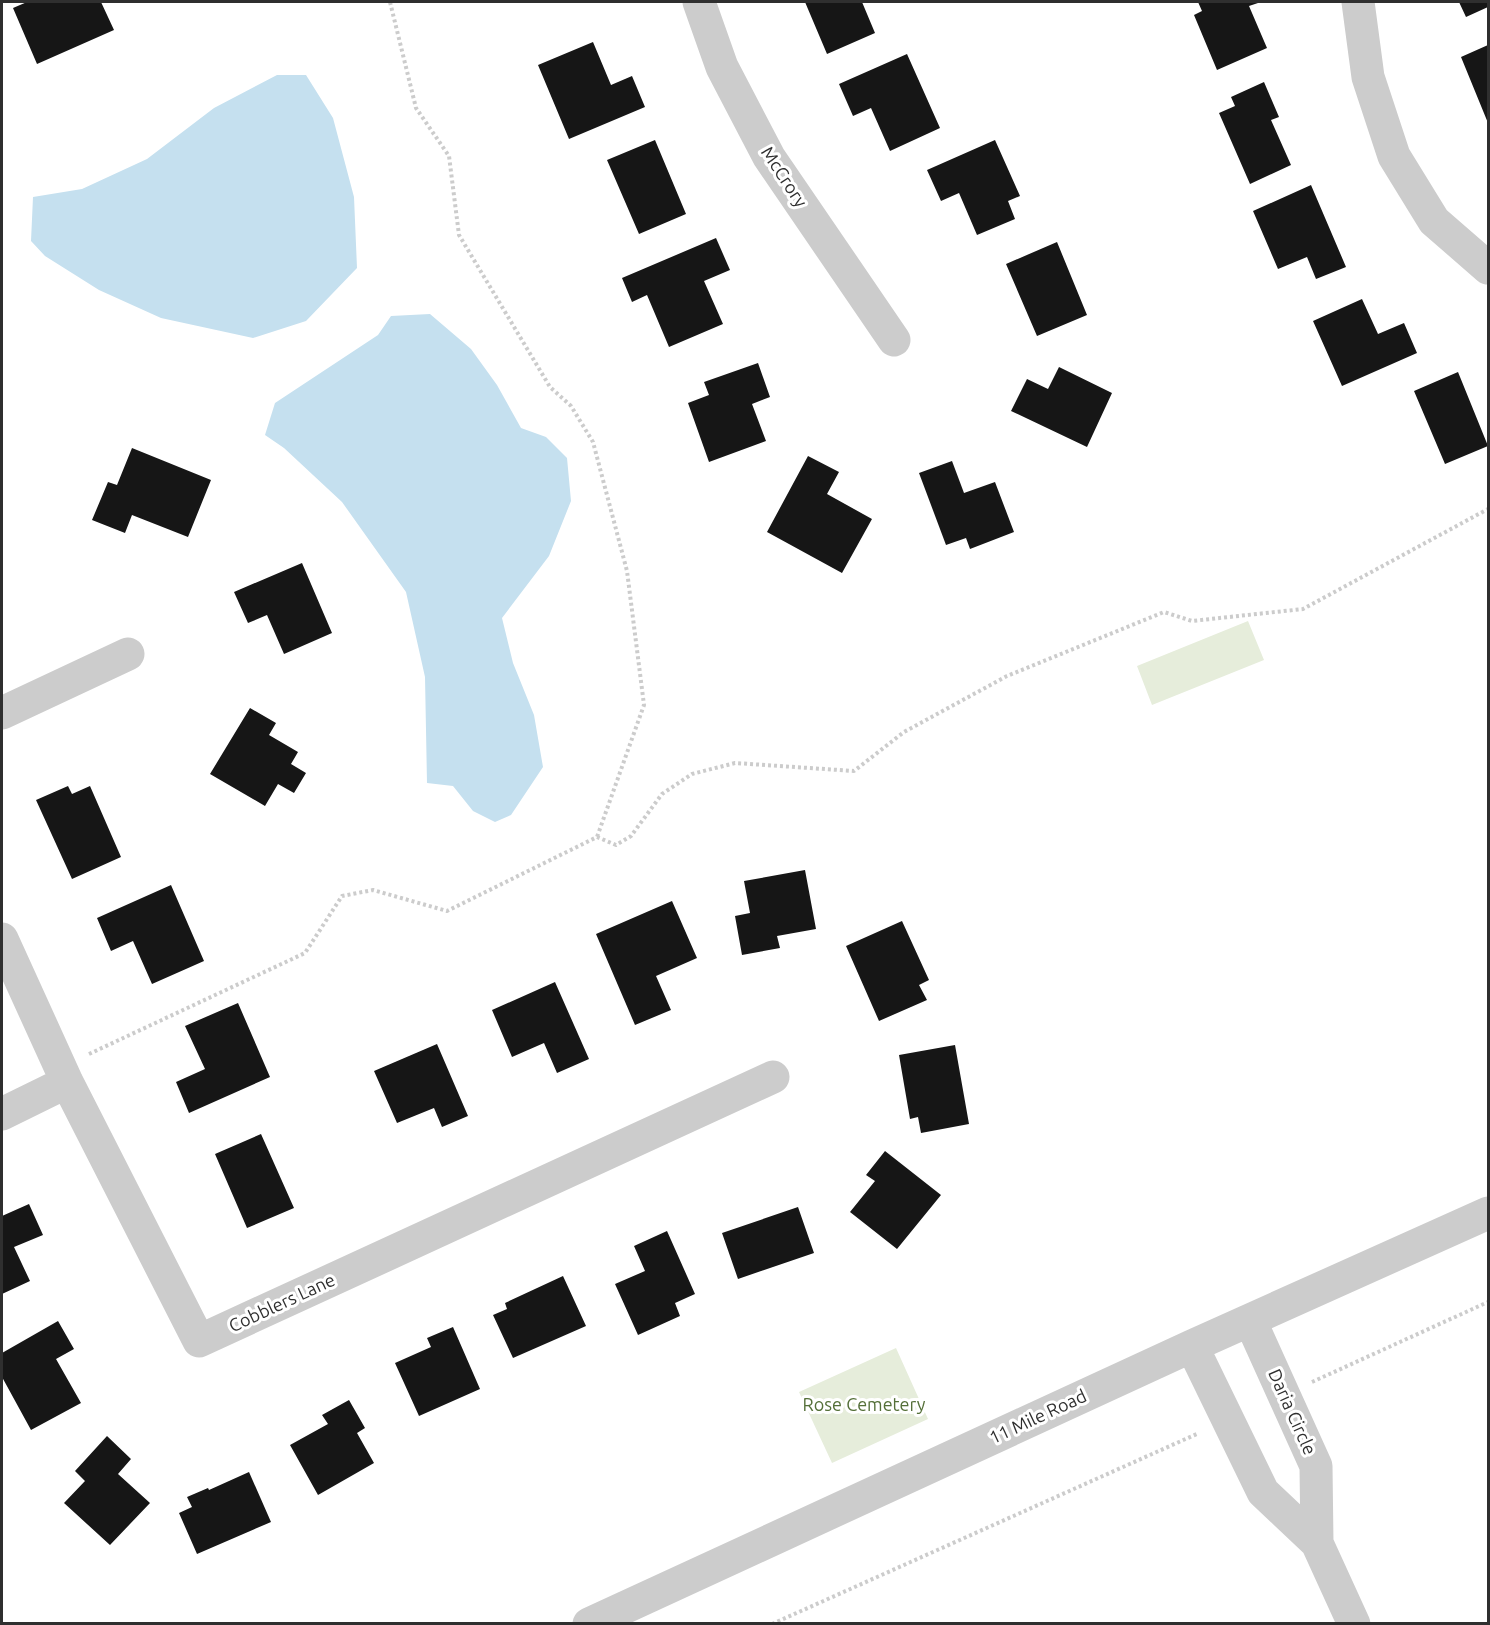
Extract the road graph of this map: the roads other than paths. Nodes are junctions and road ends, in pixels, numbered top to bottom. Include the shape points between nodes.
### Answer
1 (699, 2) edge
2 (1358, 2) edge
3 (1488, 268) edge
4 (894, 340) dead end
5 (128, 654) dead end
6 (2, 713) edge
7 (2, 939) edge
8 (64, 1074) junction
9 (773, 1077) dead end
10 (2, 1114) edge
11 (1488, 1213) edge
12 (1250, 1320) junction
13 (1192, 1346) junction
14 (1317, 1543) junction
15 (589, 1623) edge
16 (1354, 1623) edge

1 - 4 street, McCrory via 722,68 769,157
2 - 3 street via 1368,77 1394,156 1434,221
5 - 6 street
7 - 8 street, Cobblers Lane
8 - 9 street, Cobblers Lane via 199,1341
8 - 10 street
11 - 12 street, 11 Mile Road
12 - 13 street, 11 Mile Road
12 - 14 street, Daria Circle via 1316,1466
13 - 14 street, Daria Circle via 1263,1492
13 - 15 street, 11 Mile Road
14 - 16 street, Daria Circle

